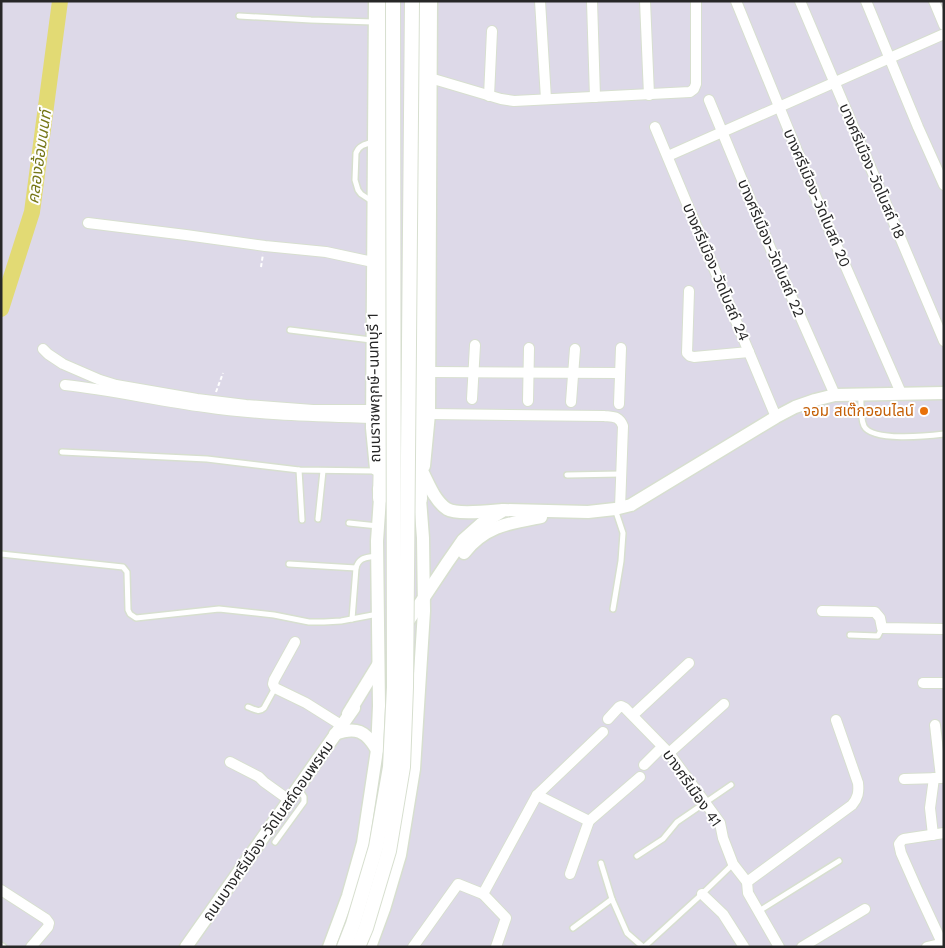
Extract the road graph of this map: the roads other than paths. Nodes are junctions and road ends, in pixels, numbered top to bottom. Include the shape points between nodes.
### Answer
1 (375, 1) edge
2 (385, 1) edge
3 (393, 1) edge
4 (412, 1) edge
5 (422, 1) edge
6 (431, 1) edge
7 (540, 1) edge
8 (592, 1) edge
9 (645, 1) edge
10 (696, 1) edge
11 (736, 1) edge
12 (800, 1) edge
13 (866, 1) edge
14 (934, 1) edge
15 (239, 16) dead end
16 (375, 22) junction
17 (944, 25) edge
18 (492, 31) dead end
19 (944, 34) edge
20 (890, 58) junction
21 (430, 78) junction
22 (835, 82) junction
23 (648, 95) junction
24 (489, 96) junction
25 (595, 97) junction
26 (546, 99) junction
27 (709, 100) dead end
28 (779, 107) junction
29 (655, 127) dead end
30 (722, 132) junction
31 (374, 142) junction
32 (668, 156) junction
33 (944, 185) edge
34 (374, 202) junction
35 (88, 223) dead end
36 (373, 262) junction
37 (689, 291) dead end
38 (290, 330) dead end
39 (378, 338) junction
40 (944, 341) edge
41 (475, 345) dead end
42 (529, 348) dead end
43 (621, 348) dead end
44 (43, 349) dead end
45 (575, 350) dead end
46 (749, 352) junction
47 (430, 372) junction
48 (474, 372) junction
49 (528, 373) junction
50 (573, 373) junction
51 (620, 374) junction
52 (65, 385) dead end
53 (901, 393) junction
54 (944, 393) edge
55 (860, 394) junction
56 (835, 395) junction
57 (472, 399) dead end
58 (528, 401) dead end
59 (571, 402) dead end
60 (620, 404) dead end
61 (372, 414) junction
62 (430, 414) junction
63 (776, 417) junction
64 (944, 434) edge
65 (62, 452) dead end
66 (300, 470) junction
67 (323, 471) junction
68 (376, 471) junction
69 (423, 473) junction
70 (622, 474) junction
71 (567, 475) dead end
72 (380, 498) junction
73 (420, 499) junction
74 (618, 509) junction
75 (504, 510) junction
76 (565, 512) junction
77 (318, 519) dead end
78 (302, 520) dead end
79 (349, 524) dead end
80 (378, 526) junction
81 (423, 549) junction
82 (1, 554) edge
83 (379, 555) junction
84 (447, 563) junction
85 (289, 564) dead end
86 (356, 568) junction
87 (424, 598) junction
88 (613, 609) dead end
89 (822, 611) dead end
90 (418, 612) junction
91 (378, 614) junction
92 (352, 619) junction
93 (882, 628) junction
94 (944, 629) edge
95 (850, 635) dead end
96 (295, 642) dead end
97 (689, 662) dead end
98 (378, 664) junction
99 (378, 677) junction
100 (944, 683) edge
101 (923, 684) dead end
102 (274, 688) junction
103 (378, 697) junction
104 (418, 700) junction
105 (724, 704) dead end
106 (248, 707) dead end
107 (633, 715) junction
108 (608, 719) dead end
109 (836, 720) dead end
110 (341, 724) junction
111 (935, 725) dead end
112 (604, 732) dead end
113 (377, 750) junction
114 (666, 750) junction
115 (230, 762) dead end
116 (644, 765) dead end
117 (640, 777) dead end
118 (940, 778) edge
119 (904, 779) dead end
120 (732, 785) dead end
121 (298, 787) junction
122 (537, 795) junction
123 (289, 800) junction
124 (705, 802) junction
125 (589, 821) junction
126 (939, 834) edge
127 (275, 842) dead end
128 (636, 856) dead end
129 (839, 861) dead end
130 (601, 863) dead end
131 (733, 864) junction
132 (570, 874) dead end
133 (747, 882) junction
134 (1, 890) edge
135 (483, 894) junction
136 (702, 894) junction
137 (612, 899) junction
138 (865, 909) dead end
139 (758, 911) junction
140 (573, 928) dead end
141 (943, 943) edge
142 (775, 945) edge
143 (31, 947) edge
144 (186, 947) edge
145 (329, 947) edge
146 (344, 947) edge
147 (358, 947) edge
148 (370, 947) edge
149 (413, 947) edge
150 (496, 947) edge
151 (643, 947) edge
152 (744, 947) edge
153 (802, 947) edge
154 (926, 947) edge

1 - 16 street, ถนนราชพฤกษ์-นนทบุรี 1
2 - 39 main road
3 - 146 main road, ถนนราชพฤกษ์-นนทบุรี 1, bridge via 394,687 390,767 376,847
4 - 147 main road, bridge via 403,767 388,851
5 - 73 main road
6 - 21 street
7 - 26 street
8 - 25 street
9 - 23 street
10 - 23 street via 694,89 686,93
11 - 28 street, บางศรีเมือง-วัดโบสถ์ 20
12 - 22 street, บางศรีเมือง-วัดโบสถ์ 18
13 - 20 street
14 - 17 street
15 - 16 lane
16 - 31 street, ถนนราชพฤกษ์-นนทบุรี 1
18 - 24 street
19 - 20 street
20 - 22 street
20 - 33 street
21 - 24 street
21 - 47 street
22 - 28 street
22 - 40 street, บางศรีเมือง-วัดโบสถ์ 18
23 - 25 street
24 - 26 street via 514,100
25 - 26 street
27 - 30 street, บางศรีเมือง-วัดโบสถ์ 22
28 - 30 street
28 - 53 street, บางศรีเมือง-วัดโบสถ์ 20
29 - 32 street, บางศรีเมือง-วัดโบสถ์ 24
30 - 32 street
30 - 56 street, บางศรีเมือง-วัดโบสถ์ 22
31 - 34 street, ถนนราชพฤกษ์-นนทบุรี 1
31 - 34 lane via 360,146 356,153 355,180 361,194
32 - 46 street, บางศรีเมือง-วัดโบสถ์ 24
34 - 36 street, ถนนราชพฤกษ์-นนทบุรี 1
35 - 36 street via 326,252
36 - 39 street, ถนนราชพฤกษ์-นนทบุรี 1
37 - 46 street via 687,353 694,357
38 - 39 lane
39 - 61 street, ถนนราชพฤกษ์-นนทบุรี 1
39 - 72 main road
41 - 48 street
42 - 49 street
43 - 51 street
44 - 61 street via 63,364 116,385 246,405
45 - 50 street
46 - 63 street, บางศรีเมือง-วัดโบสถ์ 24
47 - 48 street
47 - 62 street
48 - 49 street
48 - 57 street
49 - 50 street
49 - 58 street
50 - 51 street
50 - 59 street
51 - 60 street
52 - 61 street via 205,407 283,415
53 - 54 street, ถนนบางศรีเมือง-วัดโบสถ์ดอนพรหม
53 - 55 street, ถนนบางศรีเมือง-วัดโบสถ์ดอนพรหม
55 - 56 street, ถนนบางศรีเมือง-วัดโบสถ์ดอนพรหม
55 - 64 lane via 862,418 865,428 871,433 900,438
56 - 63 street, ถนนบางศรีเมือง-วัดโบสถ์ดอนพรหม via 795,407
61 - 68 street, ถนนราชพฤกษ์-นนทบุรี 1
62 - 69 street
62 - 70 street via 615,417 623,426
63 - 74 street, ถนนบางศรีเมือง-วัดโบสถ์ดอนพรหม via 631,505
65 - 66 lane via 207,459
66 - 67 lane
66 - 78 lane
67 - 68 lane
67 - 77 lane
68 - 72 street, ถนนราชพฤกษ์-นนทบุรี 1
69 - 73 street
69 - 75 street, ถนนบางศรีเมือง-วัดโบสถ์ดอนพรหม via 448,510
70 - 71 lane
70 - 74 street
72 - 80 street, ถนนราชพฤกษ์-นนทบุรี 1
73 - 81 street
74 - 76 street, ถนนบางศรีเมือง-วัดโบสถ์ดอนพรหม
74 - 88 lane via 623,533
75 - 76 street, ถนนบางศรีเมือง-วัดโบสถ์ดอนพรหม
75 - 84 street via 463,540
76 - 90 street, ถนนบางศรีเมือง-วัดโบสถ์ดอนพรหม via 503,524 488,531 470,545
79 - 80 lane
80 - 83 street, ถนนราชพฤกษ์-นนทบุรี 1
81 - 83 street via 406,567 395,568
81 - 84 street via 436,562
81 - 87 street
82 - 92 lane via 123,567 127,572 128,610 136,618 219,609 310,622
83 - 86 lane via 362,558
83 - 90 street via 398,601
83 - 91 street, ถนนราชพฤกษ์-นนทบุรี 1
84 - 87 street
85 - 86 lane
86 - 92 lane
87 - 90 street
89 - 93 street via 875,612
90 - 98 street, ถนนบางศรีเมือง-วัดโบสถ์ดอนพรหม
90 - 99 street, ถนนบางศรีเมือง-วัดโบสถ์ดอนพรหม
90 - 104 street
91 - 92 lane
91 - 98 street, ถนนราชพฤกษ์-นนทบุรี 1
93 - 94 street
93 - 95 lane via 878,636
96 - 102 street via 274,680
97 - 107 street
98 - 99 street, ถนนราชพฤกษ์-นนทบุรี 1
98 - 110 street, ถนนบางศรีเมือง-วัดโบสถ์ดอนพรหม
99 - 103 street, ถนนราชพฤกษ์-นนทบุรี 1
99 - 110 street, ถนนบางศรีเมือง-วัดโบสถ์ดอนพรหม
100 - 101 street
102 - 106 lane via 262,710
102 - 110 street
103 - 104 street via 400,687
103 - 113 street, ถนนราชพฤกษ์-นนทบุรี 1
104 - 148 street via 414,769 400,855
105 - 114 street
107 - 108 street via 621,706
107 - 114 street, บางศรีเมือง 41
109 - 133 street via 858,783 856,800
110 - 113 street via 345,730 364,733
110 - 121 street, ถนนบางศรีเมือง-วัดโบสถ์ดอนพรหม
111 - 118 street
112 - 122 street
113 - 145 street, ถนนราชพฤกษ์-นนทบุรี 1 via 363,844
114 - 116 street
114 - 124 street, บางศรีเมือง 41
115 - 123 street via 258,777
117 - 125 street
118 - 119 street
118 - 126 street via 930,808
120 - 124 lane
121 - 123 street, ถนนบางศรีเมือง-วัดโบสถ์ดอนพรหม
121 - 127 lane via 304,802
122 - 125 street
122 - 135 street
123 - 144 street, ถนนบางศรีเมือง-วัดโบสถ์ดอนพรหม
124 - 128 lane via 677,822 663,839
124 - 131 street, บางศรีเมือง 41 via 720,823
125 - 132 street
126 - 141 street via 904,839 899,844
129 - 139 lane
130 - 137 lane
131 - 133 street, บางศรีเมือง 41
131 - 136 lane
133 - 139 street, บางศรีเมือง 41 via 748,893
134 - 143 street via 49,923
135 - 149 street via 458,884
135 - 150 street via 506,918
136 - 151 lane
136 - 152 street via 723,914
137 - 140 lane
137 - 151 lane via 627,932
138 - 153 street
139 - 142 street, บางศรีเมือง 41
141 - 154 street

